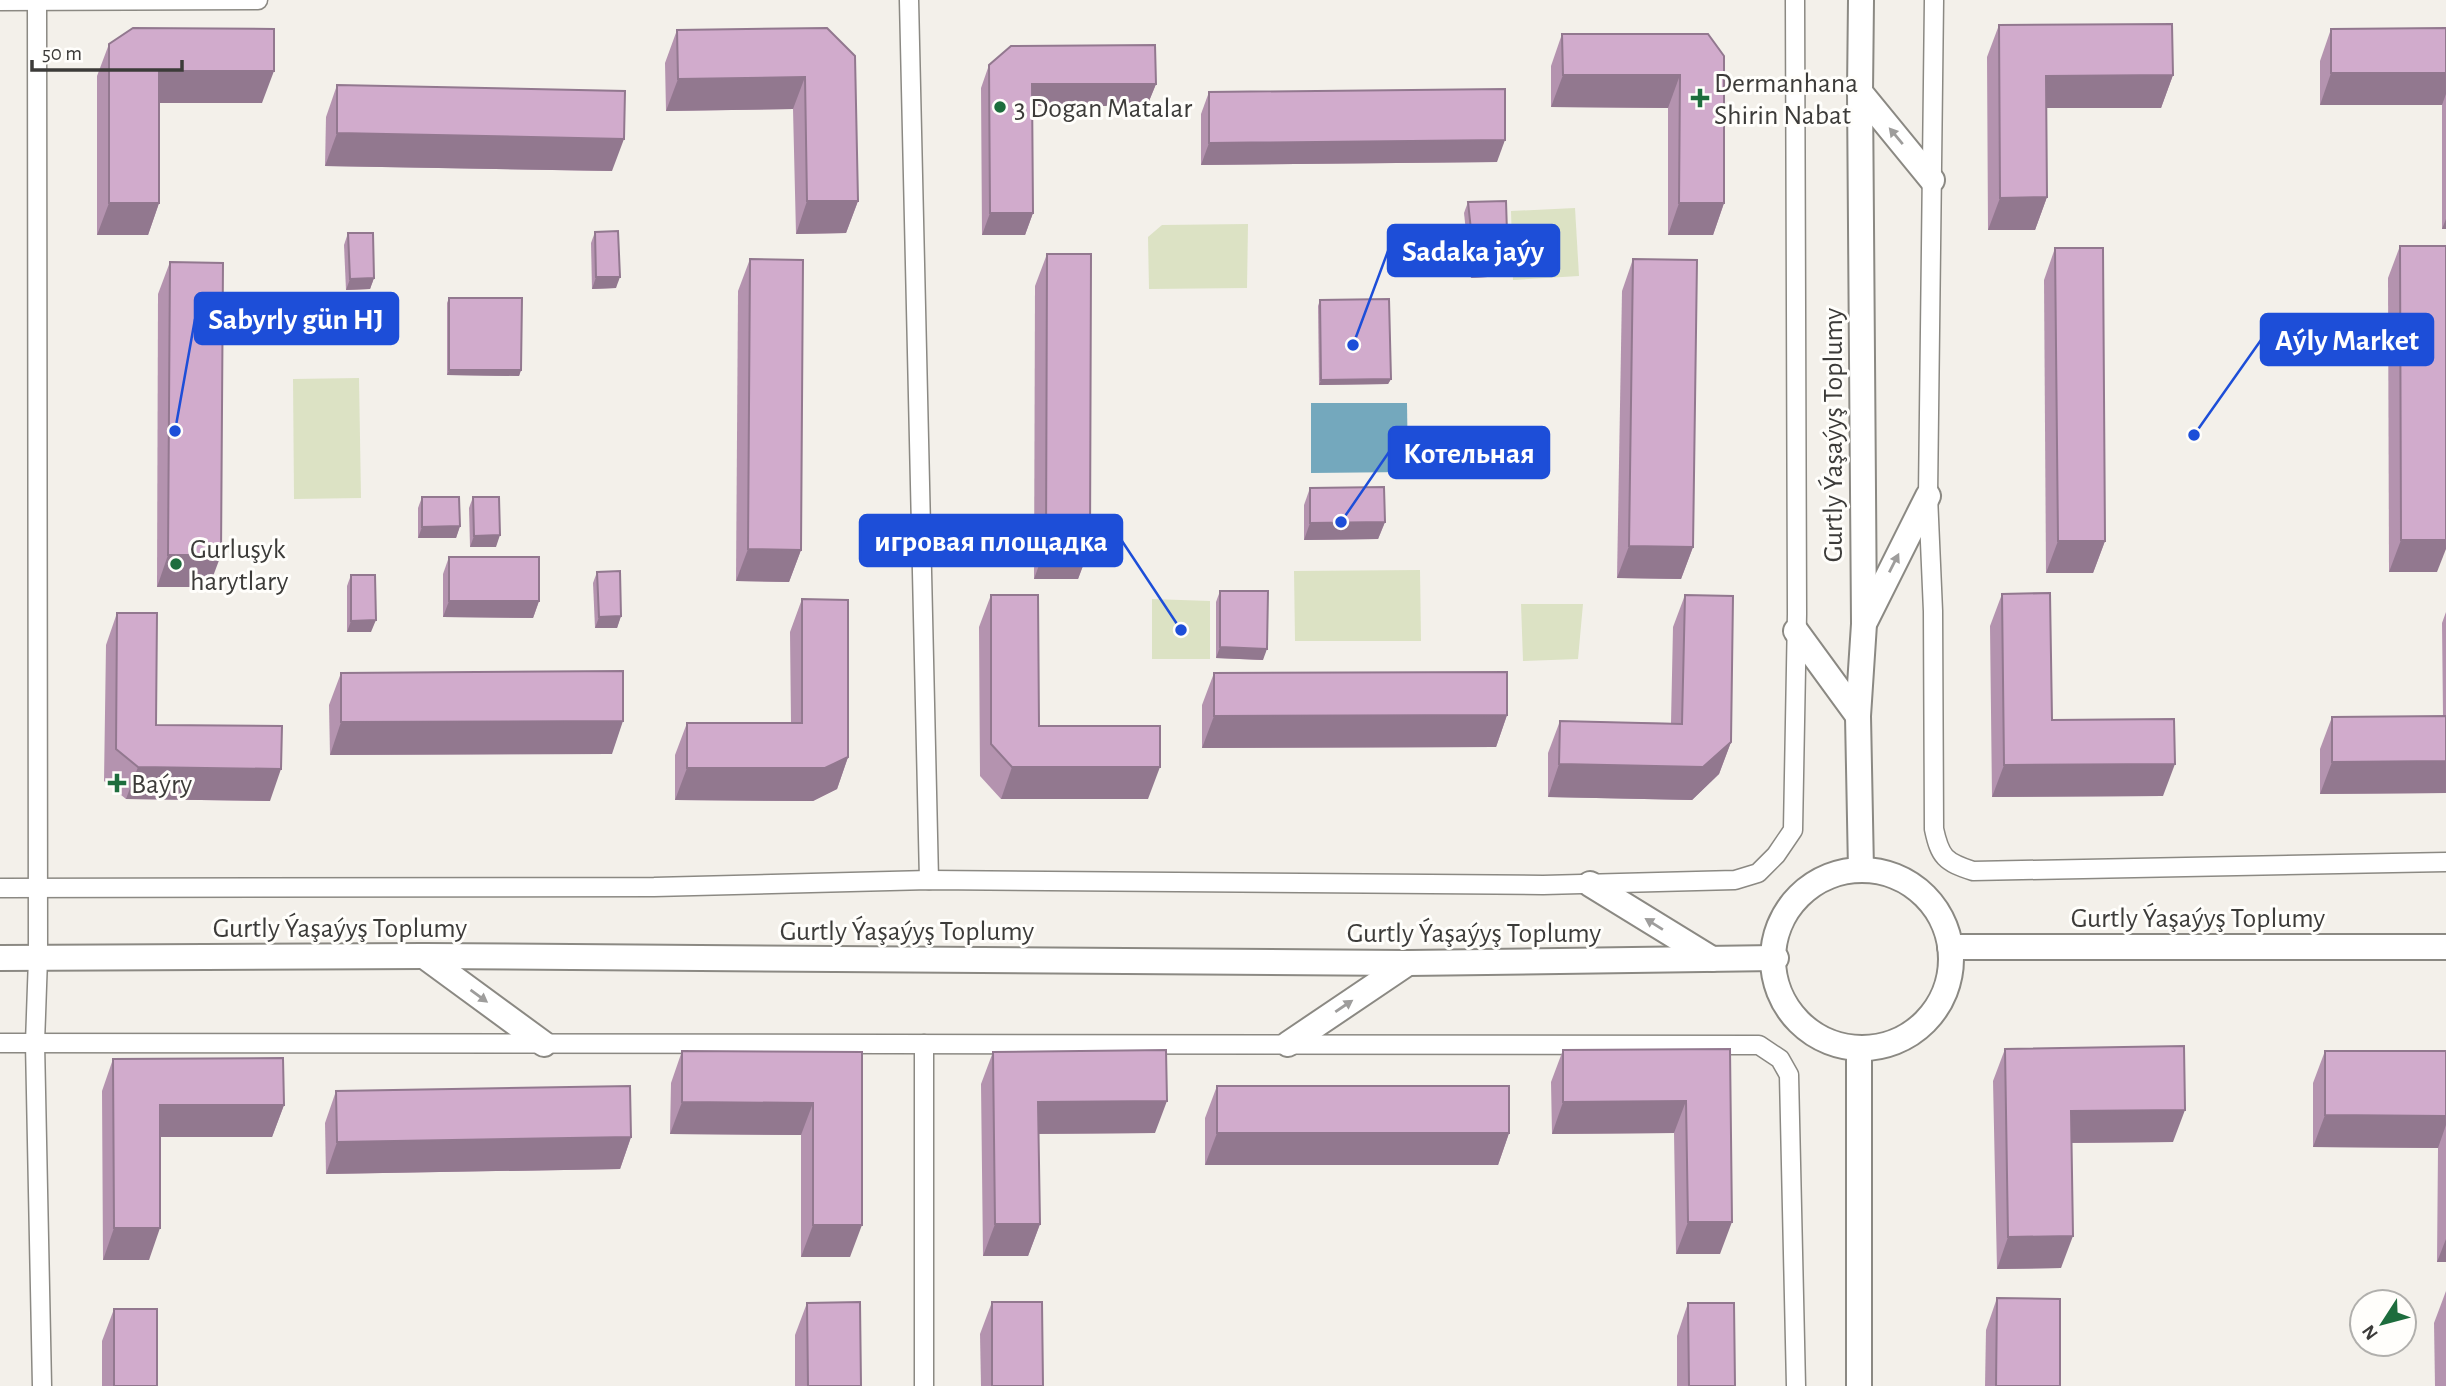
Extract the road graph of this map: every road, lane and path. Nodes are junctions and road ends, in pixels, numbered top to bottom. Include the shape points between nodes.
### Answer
1 (37, 0) edge
2 (258, 0) edge
3 (909, 0) edge
4 (1795, 0) edge
5 (1861, 0) edge
6 (1934, 0) edge
7 (0, 1) edge
8 (1860, 92) junction
9 (1932, 180) junction
10 (1928, 496) junction
11 (1864, 624) junction
12 (1796, 631) junction
13 (1858, 716) junction
14 (2446, 862) edge
15 (1861, 870) junction
16 (929, 880) junction
17 (1590, 884) junction
18 (0, 888) edge
19 (37, 888) junction
20 (1950, 947) junction
21 (2446, 947) edge
22 (424, 956) junction
23 (0, 958) edge
24 (38, 958) junction
25 (1776, 958) junction
26 (1712, 960) junction
27 (1408, 963) junction
28 (0, 1043) edge
29 (36, 1043) junction
30 (544, 1044) junction
31 (924, 1044) junction
32 (1288, 1044) junction
33 (1859, 1048) junction
34 (42, 1386) edge
35 (924, 1386) edge
36 (1796, 1386) edge
37 (1859, 1386) edge

1 - 2 street
1 - 7 street
1 - 19 street
3 - 16 street
4 - 12 street
5 - 8 street, Gurtly Ýaşaýyş Toplumy
6 - 9 street
9 -> 8 street
8 - 11 street, Gurtly Ýaşaýyş Toplumy
9 - 10 street
11 -> 10 street
10 - 14 street via 1934,829 1939,852 1953,865 1973,870
11 - 13 street, Gurtly Ýaşaýyş Toplumy
12 - 13 street
12 - 17 street, Gurtly Ýaşaýyş Toplumy via 1793,830 1776,855 1758,873 1735,880
13 - 15 street, Gurtly Ýaşaýyş Toplumy
15 - 20 street via 1892,876 1920,892 1940,917
15 - 25 street via 1829,876 1801,894 1782,920
16 - 17 street, Gurtly Ýaşaýyş Toplumy
16 - 19 street, Gurtly Ýaşaýyş Toplumy via 654,887
26 -> 17 street
18 - 19 street, Gurtly Ýaşaýyş Toplumy
19 - 24 street
20 - 21 street, Gurtly Ýaşaýyş Toplumy
20 - 33 street via 1948,981 1934,1013 1893,1043
22 - 24 street, Gurtly Ýaşaýyş Toplumy
22 - 27 street, Gurtly Ýaşaýyş Toplumy
22 -> 30 street
23 - 24 street, Gurtly Ýaşaýyş Toplumy
24 - 29 street
25 - 26 street, Gurtly Ýaşaýyş Toplumy
25 - 33 street via 1778,988 1796,1019 1825,1040
26 - 27 street, Gurtly Ýaşaýyş Toplumy
32 -> 27 street
28 - 29 street
29 - 30 street
29 - 34 street
30 - 31 street
31 - 32 street
31 - 35 street
32 - 36 street via 1759,1045 1780,1059 1789,1075
33 - 37 street

